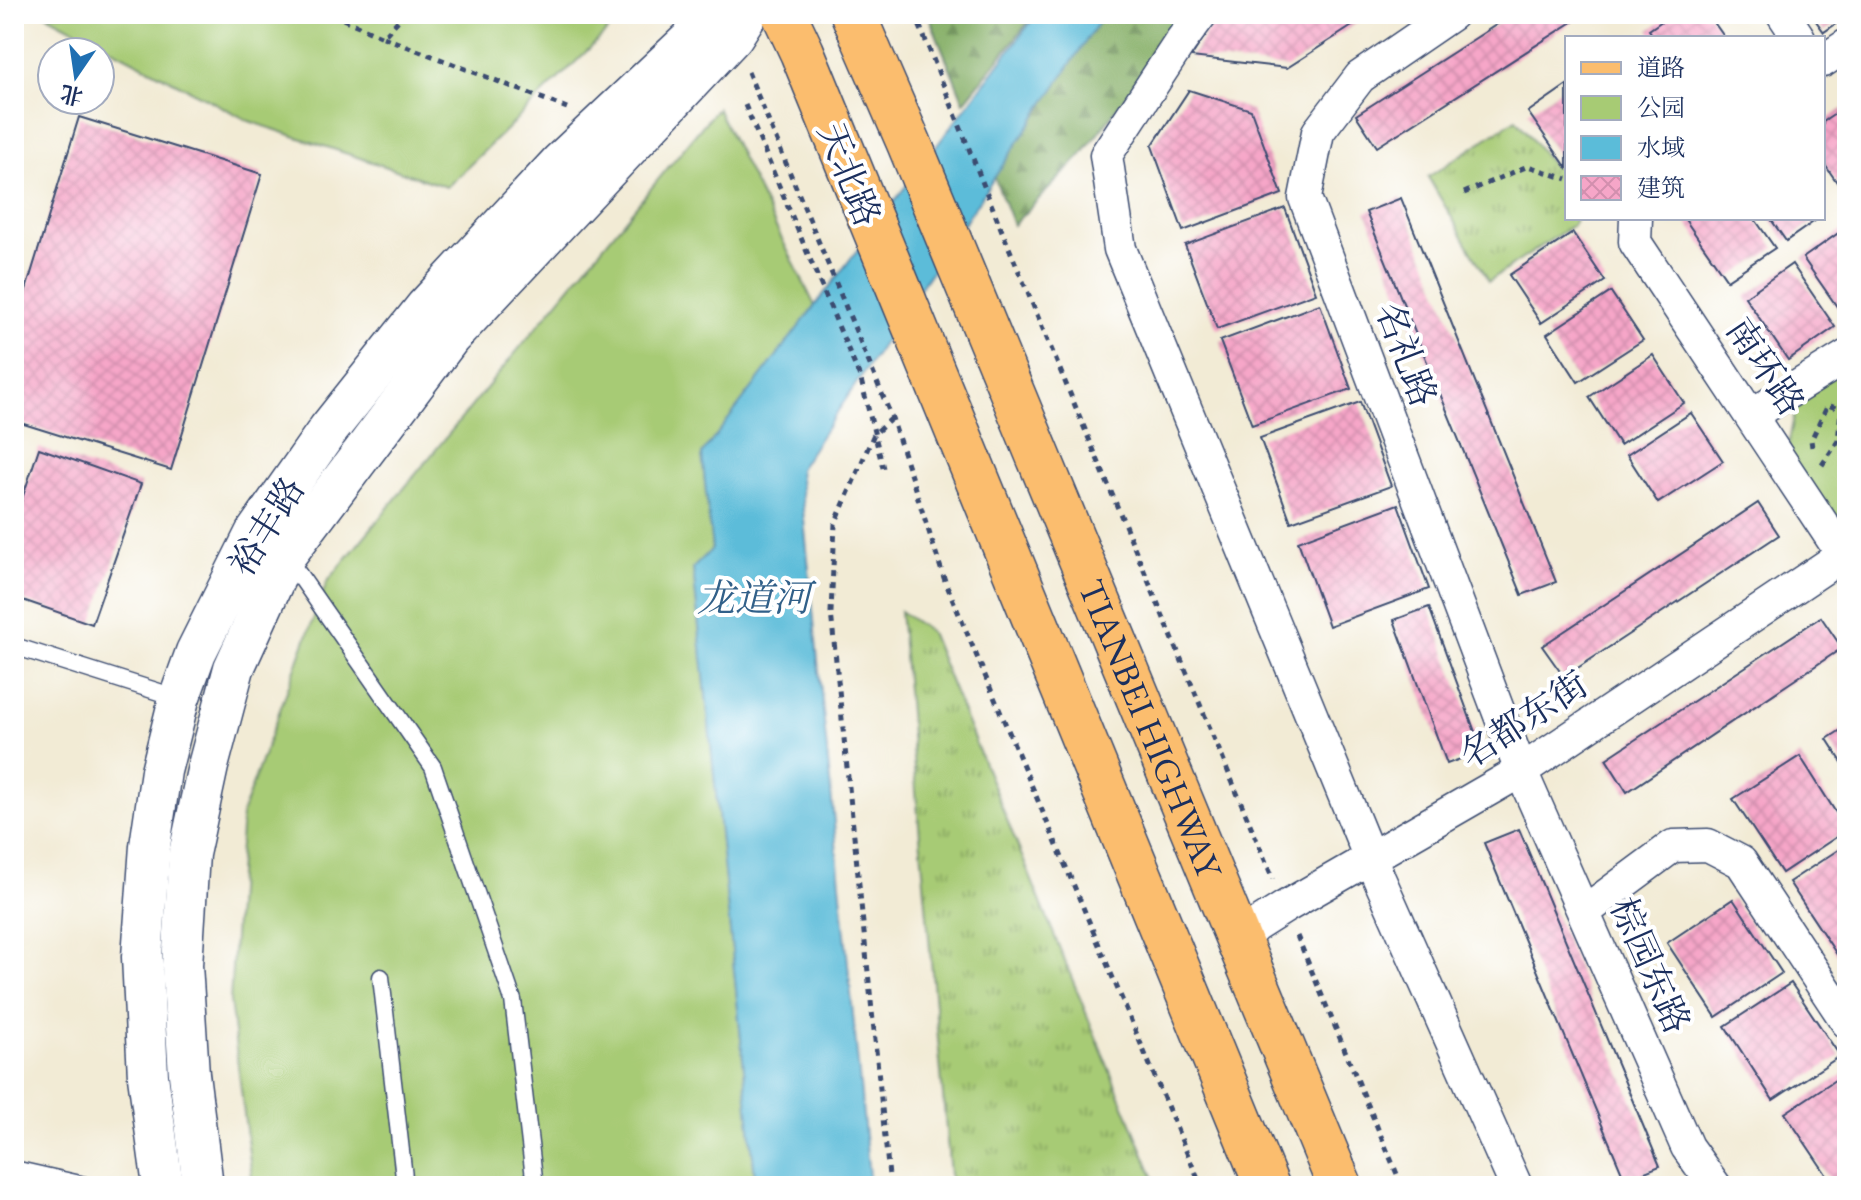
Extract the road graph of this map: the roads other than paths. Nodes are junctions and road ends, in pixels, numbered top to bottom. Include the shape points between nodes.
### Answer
1 (718, 14) edge
2 (747, 14) edge
3 (784, 14) edge
4 (853, 14) edge
5 (1201, 14) edge
6 (1452, 14) edge
7 (1783, 14) edge
8 (1798, 36) edge
9 (1847, 45) edge
10 (1825, 60) edge
11 (1636, 220) edge
12 (960, 273) joint
13 (916, 335) joint
14 (1847, 356) edge
15 (1752, 415) junction
16 (285, 556) junction
17 (1845, 558) edge
18 (14, 646) edge
19 (179, 699) junction
20 (1521, 771) junction
21 (1370, 858) junction
22 (1584, 912) junction
23 (1240, 941) junction
24 (381, 977) dead end
25 (1847, 1022) edge
26 (14, 1169) edge
27 (89, 1186) edge
28 (163, 1186) edge
29 (203, 1186) edge
30 (405, 1186) edge
31 (535, 1186) edge
32 (1267, 1186) edge
33 (1340, 1186) edge
34 (1516, 1186) edge
35 (1715, 1186) edge

1 - 19 street, 裕丰路 via 560,163 426,307 338,418 255,534 196,652
2 - 16 street, 裕丰路 via 733,36 450,337
3 - 13 main road, 天北路
4 - 12 main road, 天北路
5 - 21 street via 1106,155 1120,249
6 - 20 street, 名礼路 via 1360,77 1318,132 1305,198
7 - 8 street
9 - 10 street
11 - 15 street, 南环路 via 1635,242
12 - 23 main road, TIANBEI HIGHWAY
13 - 32 main road, TIANBEI HIGHWAY
14 - 15 street
15 - 17 street, 南环路
16 - 29 street, 裕丰路 via 234,668 189,854 182,965
16 - 31 lane via 433,767 513,1000
17 - 20 street, 名都东街
18 - 19 lane
19 - 28 street, 裕丰路 via 150,846 142,957 148,1076
20 - 21 street, 名都东街
20 - 22 street, 棕园东路
21 - 23 street, 名都东街 via 1255,926
21 - 34 street
22 - 25 street via 1673,846 1708,845 1741,862
22 - 35 street, 棕园东路 via 1687,1147
23 - 33 main road, TIANBEI HIGHWAY
24 - 30 lane
26 - 27 lane

